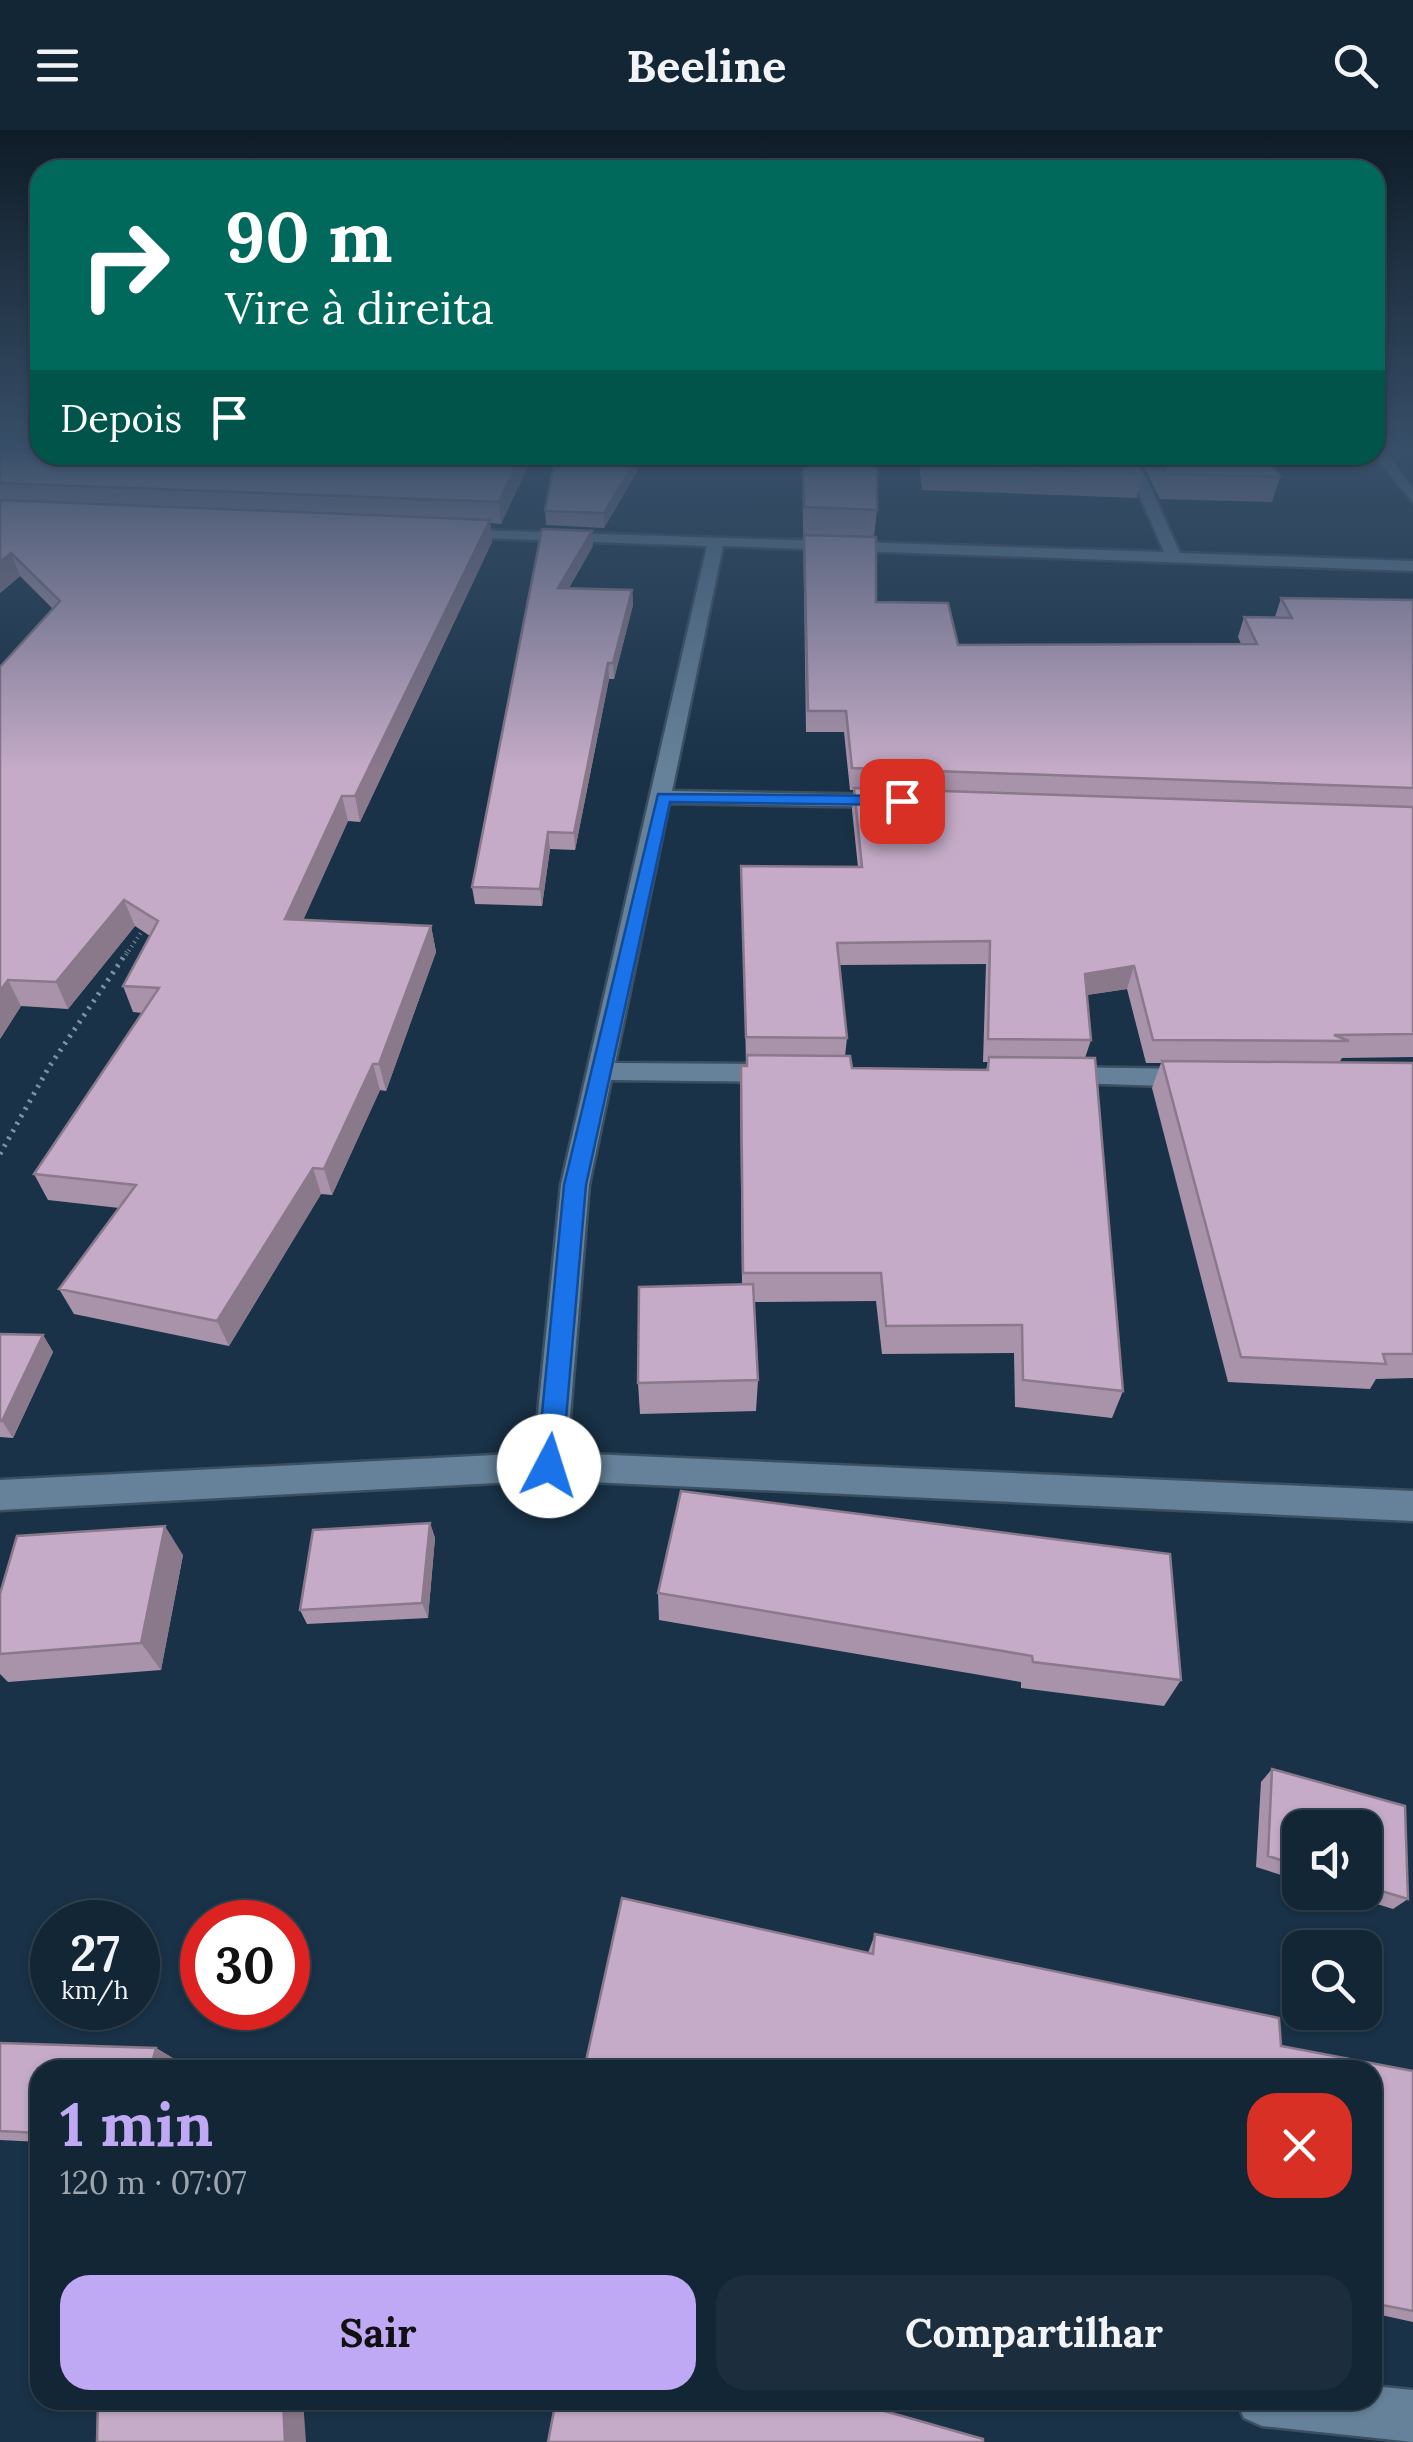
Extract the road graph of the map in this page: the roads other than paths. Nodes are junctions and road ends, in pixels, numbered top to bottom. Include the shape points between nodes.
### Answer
1 (714, 555) edge
2 (1079, 555) edge
3 (1173, 555) edge
4 (1174, 558) junction
5 (1413, 566) edge
6 (663, 797) junction
7 (922, 801) edge
8 (602, 1072) junction
9 (815, 1074) edge
10 (1028, 1076) edge
11 (1220, 1078) edge
12 (549, 1466) junction
13 (0, 1496) edge
14 (1412, 1510) edge
15 (1356, 2410) edge
16 (1413, 2416) edge

1 - 6 street
2 - 4 street
3 - 4 street
4 - 5 street
6 - 7 street
6 - 8 street
8 - 9 street
8 - 12 street via 575,1185
10 - 11 street
12 - 13 street
12 - 14 street
15 - 16 street

